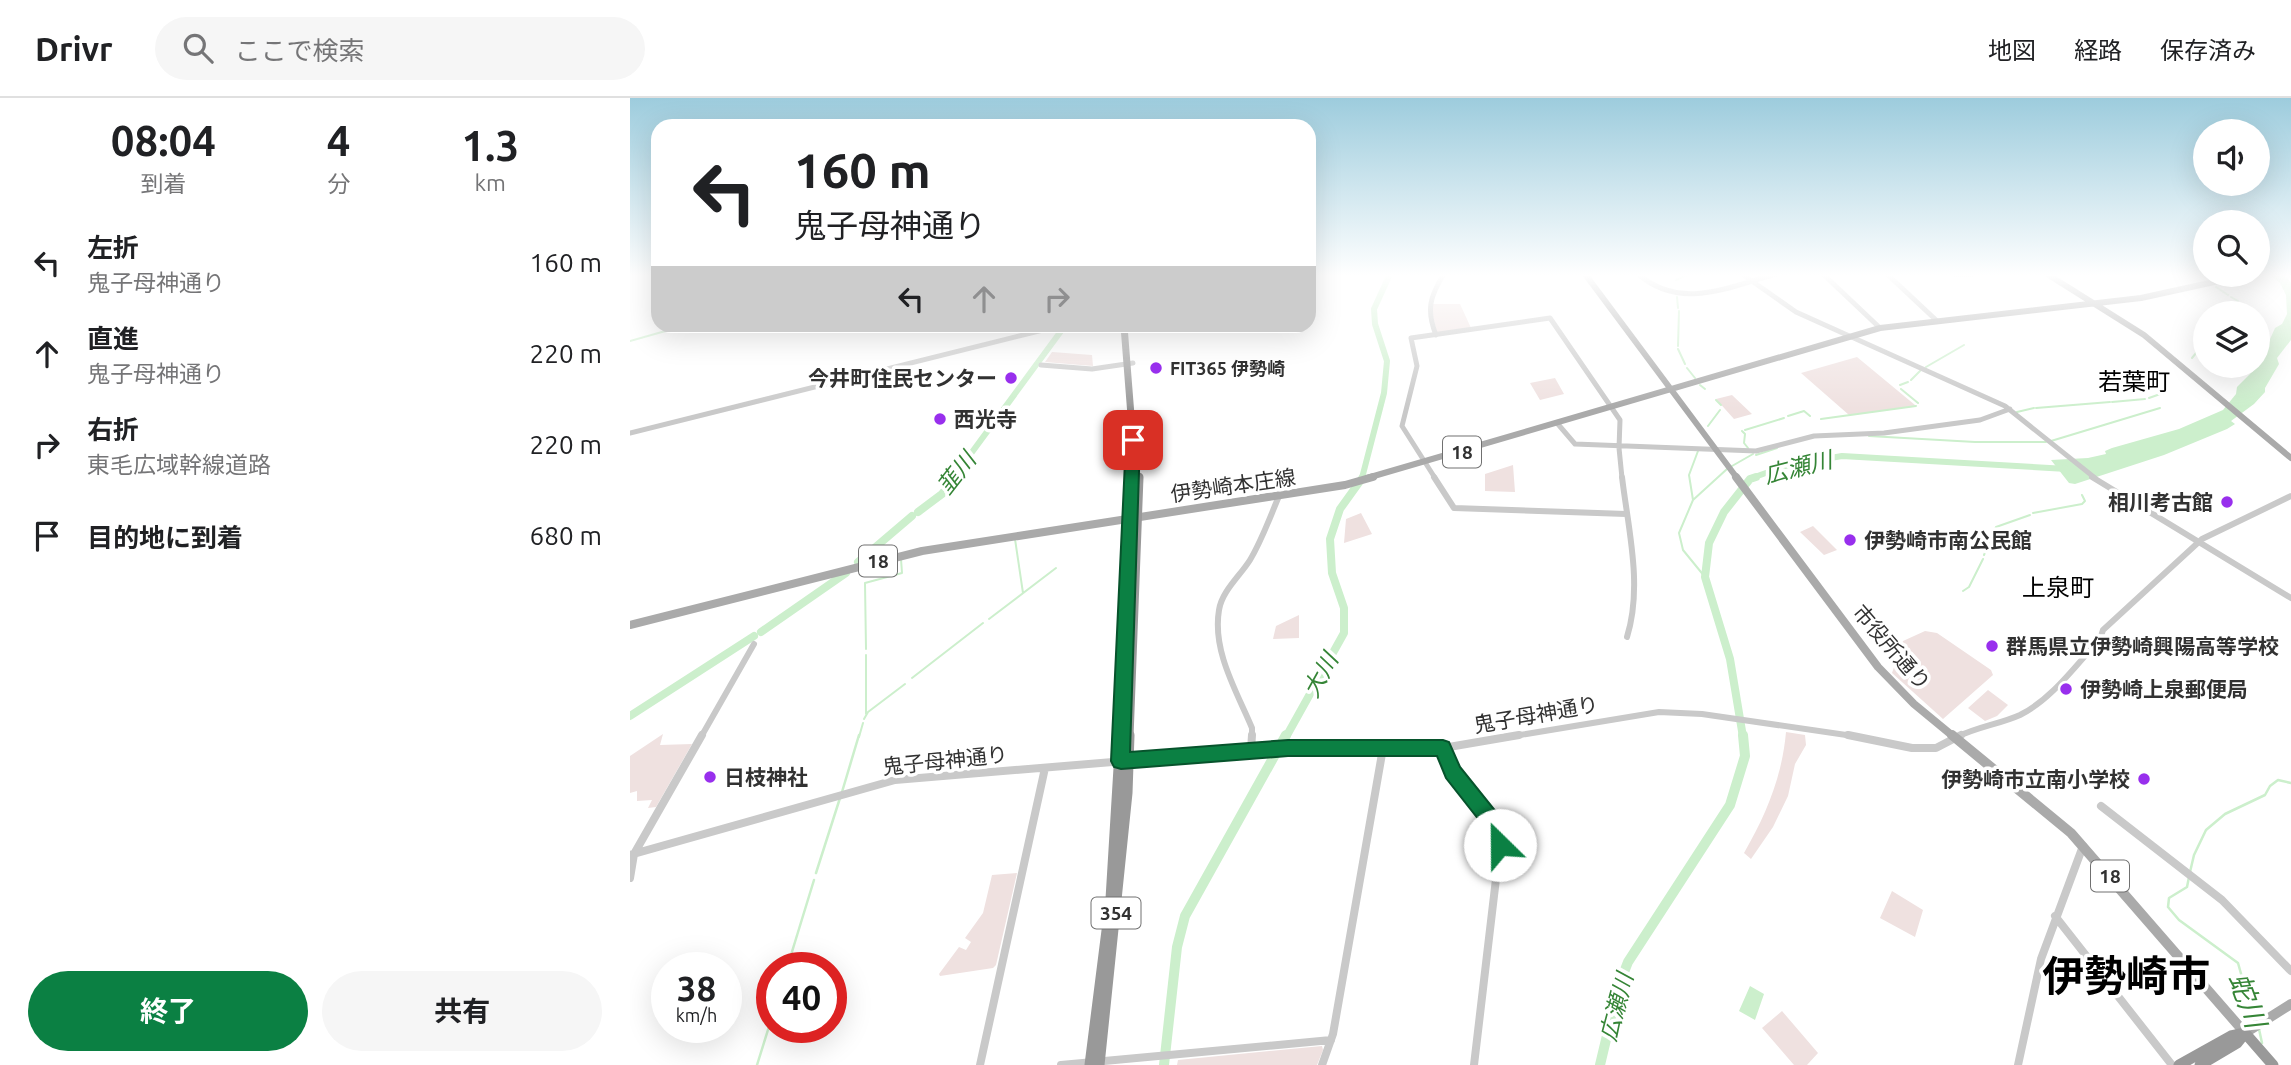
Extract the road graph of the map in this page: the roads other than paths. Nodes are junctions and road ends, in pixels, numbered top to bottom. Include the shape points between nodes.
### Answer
1 (1428, 319) edge
2 (1542, 319) edge
3 (1551, 319) edge
4 (1619, 319) edge
5 (1811, 319) edge
6 (1871, 319) edge
7 (1945, 319) edge
8 (2119, 319) edge
9 (1936, 320) joint
10 (1880, 328) junction
11 (1031, 333) edge
12 (1128, 333) edge
13 (1436, 335) junction
14 (1849, 337) junction
15 (1131, 363) junction
16 (1041, 365) dead end
17 (1671, 389) junction
18 (1611, 407) junction
19 (2010, 410) junction
20 (1557, 424) junction
21 (630, 433) edge
22 (1619, 446) junction
23 (2291, 458) edge
24 (1426, 462) junction
25 (1279, 496) junction
26 (2291, 496) edge
27 (1626, 514) junction
28 (1134, 518) junction
29 (2200, 541) junction
30 (2291, 598) edge
31 (630, 625) edge
32 (1627, 637) dead end
33 (754, 644) dead end
34 (1956, 739) junction
35 (1383, 748) junction
36 (1443, 748) junction
37 (1251, 750) junction
38 (1124, 761) junction
39 (1045, 768) junction
40 (2101, 806) dead end
41 (2083, 845) junction
42 (632, 855) edge
43 (630, 878) edge
44 (2055, 916) junction
45 (2291, 971) edge
46 (2291, 1004) edge
47 (2253, 1028) junction
48 (1331, 1040) junction
49 (2265, 1057) edge
50 (1095, 1063) edge
51 (980, 1065) edge
52 (1061, 1065) edge
53 (1322, 1065) edge
54 (1474, 1065) edge
55 (2018, 1065) edge
56 (2172, 1065) edge
57 (2179, 1065) edge
58 (2200, 1065) edge

1 - 13 street
2 - 13 street
3 - 18 street
4 - 17 main road, 市役所通り
5 - 14 street
6 - 10 street
7 - 9 main road, 伊勢崎本庄線
8 - 23 main road
9 - 10 main road, 伊勢崎本庄線
10 - 14 main road, 伊勢崎本庄線
11 - 21 street
12 - 15 highway, 354
13 - 24 street via 1411,338 1417,366 1402,426
14 - 17 main road, 伊勢崎本庄線
14 - 19 street
15 - 16 street via 1095,369
15 - 28 highway, 354
17 - 18 main road, 伊勢崎本庄線 / 18
17 - 34 main road, 市役所通り / 18 via 1878,667
18 - 20 main road, 伊勢崎本庄線 / 18
18 - 22 street via 1620,420
19 - 22 street via 1972,421 1884,433 1814,436 1756,451
19 - 29 street via 2099,482
20 - 22 street via 1575,444
20 - 24 main road, 伊勢崎本庄線 / 18
22 - 27 street
24 - 25 main road, 伊勢崎本庄線 / 18 via 1356,483
24 - 27 street via 1458,509
25 - 28 main road, 伊勢崎本庄線 / 18
25 - 37 street via 1251,558 1223,596 1219,609 1224,662 1252,728
26 - 29 street
27 - 32 street via 1636,597
28 - 31 main road, 伊勢崎本庄線 / 18 via 922,551
28 - 38 highway, 354
29 - 30 street
29 - 34 street via 2103,630 2066,677 2034,706
33 - 42 street
34 - 36 street, 鬼子母神通り via 1941,747 1917,748 1708,715 1659,712
34 - 41 main road, 市役所通り / 18
35 - 36 street, 鬼子母神通り
35 - 37 street, 鬼子母神通り
35 - 48 street
36 - 54 street via 1452,772 1494,824 1500,845
37 - 38 street, 鬼子母神通り
38 - 39 street, 鬼子母神通り
38 - 50 highway, 354
39 - 42 street, 鬼子母神通り via 895,780
39 - 51 street
40 - 45 street via 2231,908
41 - 44 street
41 - 47 main road, 市役所通り / 18
42 - 43 street
44 - 55 street
44 - 56 street
46 - 47 main road
47 - 49 highway
47 - 57 highway via 2231,1035
47 - 58 highway via 2238,1043
48 - 50 street
48 - 53 street
50 - 52 street

